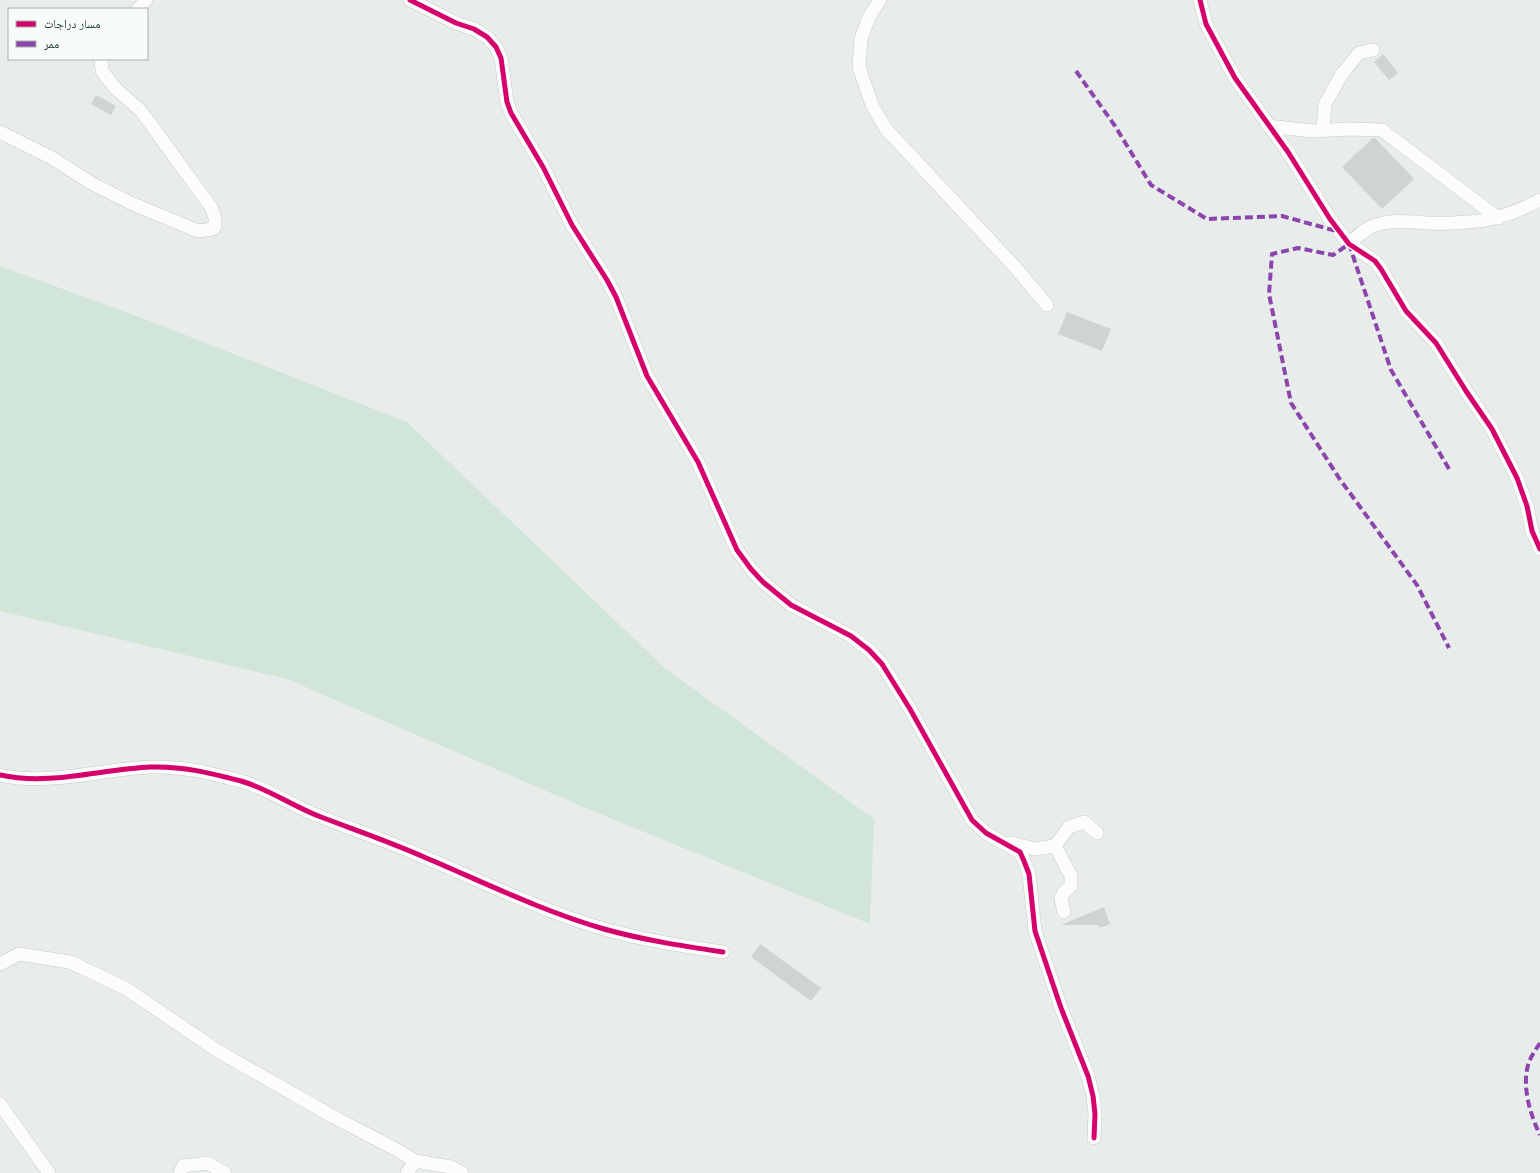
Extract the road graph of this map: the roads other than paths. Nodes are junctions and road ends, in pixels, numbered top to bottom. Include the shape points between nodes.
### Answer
1 (146, 0) edge
2 (410, 0) edge
3 (880, 0) edge
4 (1200, 0) edge
5 (139, 8) edge
6 (1373, 50) dead end
7 (101, 60) edge
8 (1268, 126) junction
9 (1323, 130) junction
10 (0, 132) edge
11 (1540, 200) edge
12 (1498, 218) junction
13 (1348, 244) junction
14 (1047, 305) dead end
15 (1540, 549) edge
16 (0, 775) edge
17 (1097, 833) dead end
18 (1002, 841) junction
19 (1056, 846) junction
20 (1064, 912) dead end
21 (724, 952) dead end
22 (0, 964) edge
23 (0, 1104) edge
24 (1094, 1138) dead end
25 (415, 1161) junction
26 (50, 1173) edge
27 (180, 1173) edge
28 (226, 1173) edge
29 (407, 1173) edge
30 (462, 1173) edge

1 - 5 street
2 - 18 street via 474,29 487,37 496,47 502,58 507,102 511,113 543,167 568,218 608,280 647,376 698,462 737,550 763,582 791,605 851,636 882,664 972,820 986,833
3 - 14 street via 869,17 861,39 859,67 872,105 886,128 1015,266
4 - 8 street via 1206,24 1216,44 1235,78
6 - 9 street via 1359,53 1342,74 1325,104
7 - 10 street via 102,71 141,111 211,207 215,218 215,226 212,229 198,232 132,204 52,158
8 - 9 street
8 - 13 street
9 - 12 street via 1382,130
11 - 12 street
12 - 13 street via 1468,222 1389,222 1372,226
13 - 15 street via 1375,261 1406,311 1436,343 1492,429 1520,484 1532,532
16 - 21 street via 55,778 150,767 199,770 244,782 318,816 382,839 553,912 604,929 663,943
17 - 19 street via 1084,822 1069,827
18 - 19 street via 1035,849
18 - 24 street via 1020,852 1029,874 1035,931 1093,1096
19 - 20 street via 1071,876 1071,886 1060,898
22 - 25 street via 19,954 70,962 125,988 218,1051
23 - 26 street
25 - 29 street
25 - 30 street via 451,1167
27 - 28 street via 183,1166 207,1163

